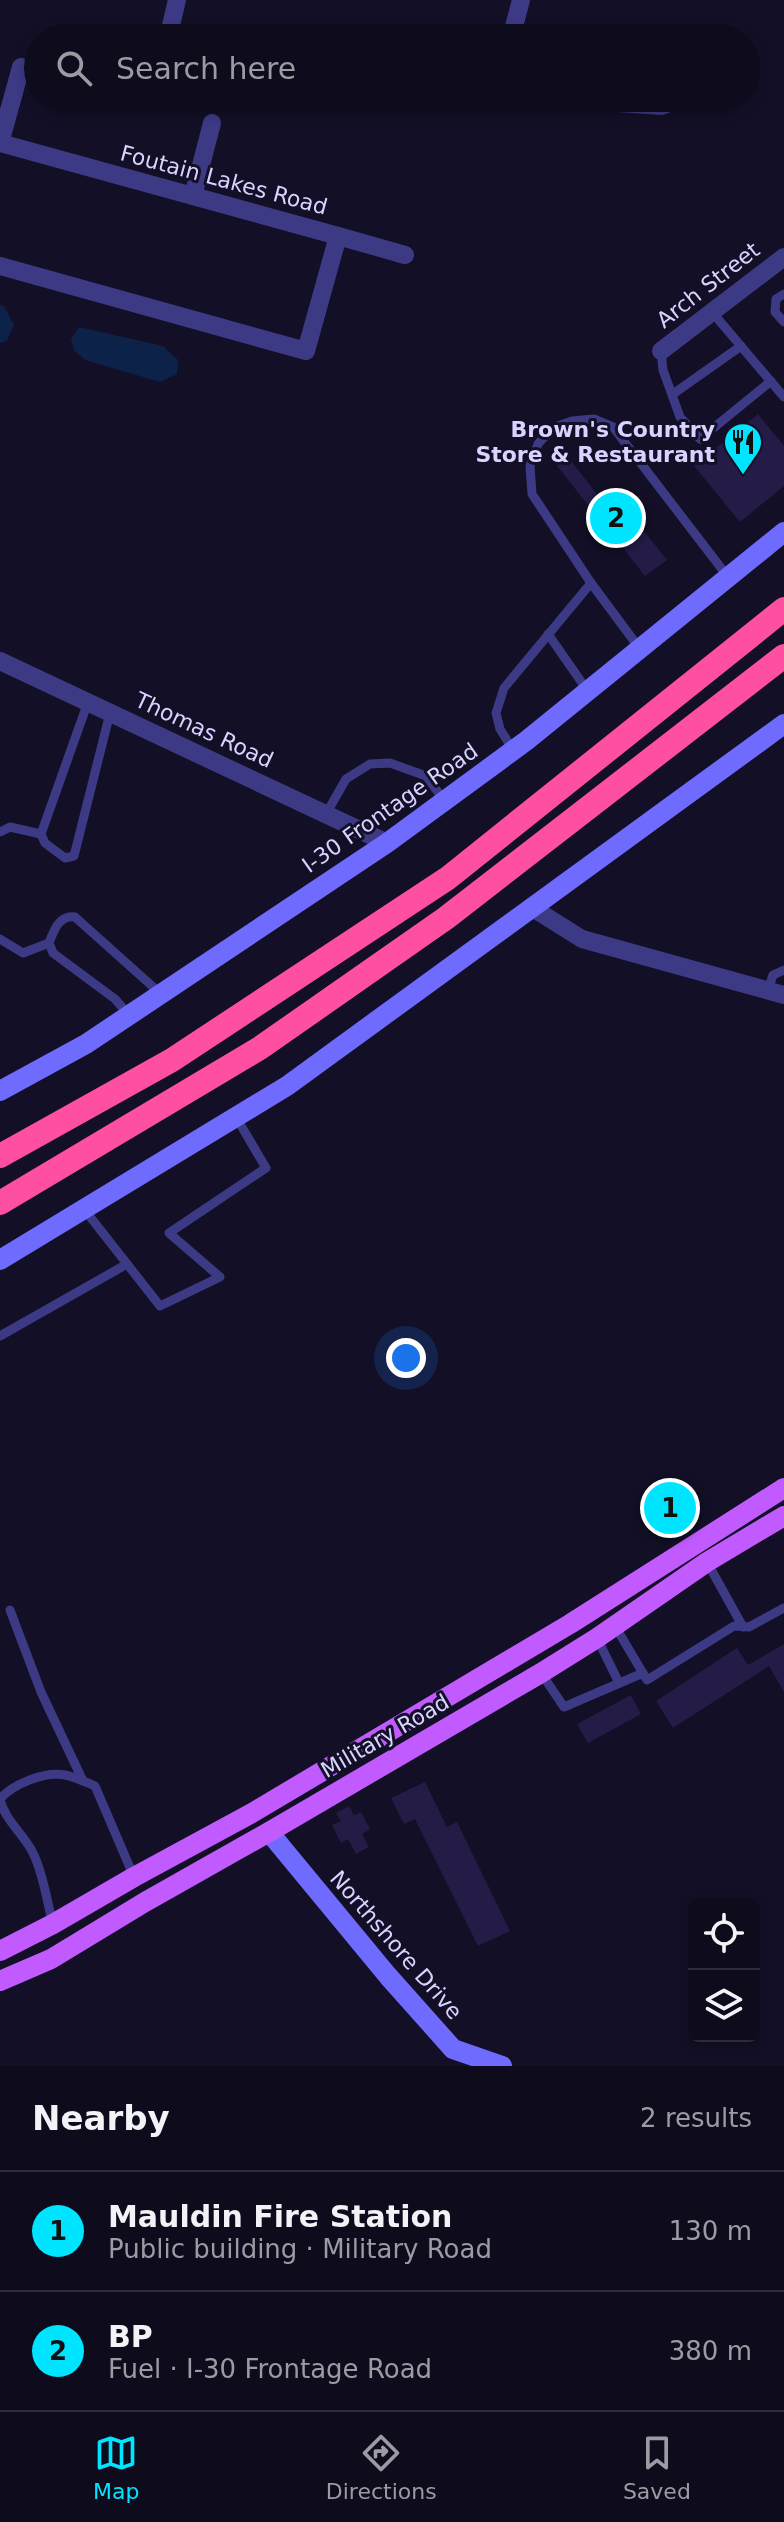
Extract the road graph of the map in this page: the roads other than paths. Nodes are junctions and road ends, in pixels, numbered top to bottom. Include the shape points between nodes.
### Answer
1 (177, 0) edge
2 (521, 0) edge
3 (171, 24) edge
4 (515, 24) edge
5 (21, 67) dead end
6 (212, 123) dead end
7 (0, 143) edge
8 (193, 196) junction
9 (338, 236) junction
10 (405, 255) dead end
11 (784, 257) edge
12 (0, 266) edge
13 (784, 294) edge
14 (712, 312) junction
15 (784, 322) edge
16 (741, 346) junction
17 (661, 351) joint
18 (771, 381) junction
19 (673, 394) junction
20 (784, 397) edge
21 (784, 532) edge
22 (728, 577) junction
23 (591, 583) junction
24 (784, 609) edge
25 (548, 634) junction
26 (640, 649) junction
27 (784, 656) edge
28 (0, 661) edge
29 (588, 690) junction
30 (88, 702) junction
31 (110, 712) junction
32 (784, 724) edge
33 (513, 750) junction
34 (444, 800) junction
35 (326, 814) junction
36 (0, 832) edge
37 (41, 834) junction
38 (387, 843) junction
39 (531, 907) junction
40 (0, 939) edge
41 (49, 943) junction
42 (784, 970) edge
43 (776, 993) edge
44 (161, 994) junction
45 (129, 1015) junction
46 (0, 1091) edge
47 (236, 1117) junction
48 (0, 1156) edge
49 (0, 1203) edge
50 (83, 1209) junction
51 (0, 1260) edge
52 (127, 1264) junction
53 (0, 1336) edge
54 (784, 1488) edge
55 (784, 1516) edge
56 (693, 1545) junction
57 (707, 1562) junction
58 (784, 1608) edge
59 (10, 1610) dead end
60 (743, 1627) junction
61 (606, 1632) junction
62 (541, 1673) junction
63 (643, 1673) junction
64 (619, 1683) junction
65 (83, 1781) junction
66 (0, 1800) edge
67 (252, 1813) junction
68 (269, 1832) junction
69 (134, 1877) junction
70 (53, 1924) junction
71 (0, 1951) edge
72 (0, 1981) edge
73 (457, 2057) edge
74 (502, 2066) edge

1 - 3 street
2 - 4 street
5 - 7 street
6 - 8 street
7 - 8 street, Foutain Lakes Road
8 - 9 street, Foutain Lakes Road
9 - 10 street
9 - 12 street, Foutain Lakes Road via 306,351
11 - 14 street, Arch Street
13 - 15 lane via 776,299 775,312
14 - 16 lane
14 - 17 street, Arch Street
16 - 18 lane
16 - 19 lane
17 - 19 lane
18 - 19 lane via 700,439 680,417
18 - 20 lane
21 - 22 main road, I-30 Frontage Road
22 - 23 lane via 613,427 594,419 552,428 538,444 530,466 532,494
22 - 26 main road, I-30 Frontage Road
23 - 25 lane
23 - 26 lane
24 - 48 highway via 448,878 172,1060
25 - 29 lane
25 - 33 lane via 504,688 496,713
26 - 29 main road, I-30 Frontage Road
27 - 49 highway via 446,918 260,1048
28 - 30 street, Thomas Road
29 - 33 main road, I-30 Frontage Road
30 - 31 street, Thomas Road
30 - 37 lane
31 - 35 street, Thomas Road
31 - 37 lane via 74,856 65,858
32 - 39 main road
33 - 34 main road, I-30 Frontage Road
34 - 35 lane via 426,776 390,763 370,764 346,779
34 - 38 main road, I-30 Frontage Road
35 - 38 street, Thomas Road
36 - 37 lane via 10,827
38 - 44 main road, I-30 Frontage Road
39 - 43 street via 582,939
39 - 47 main road via 287,1086
40 - 41 lane via 23,953
41 - 44 lane via 61,920 75,917
41 - 45 lane via 53,953
42 - 43 lane via 773,975
44 - 45 main road, I-30 Frontage Road
45 - 46 main road, I-30 Frontage Road
47 - 50 main road
47 - 52 lane via 266,1168 169,1233 220,1277 160,1306
50 - 51 main road
50 - 52 lane
52 - 53 lane
54 - 56 main road, Military Road
55 - 57 main road, Military Road
56 - 57 main road
56 - 67 main road, Military Road via 517,1657
57 - 60 lane
57 - 61 main road, Military Road
58 - 60 lane
59 - 65 lane
60 - 63 lane via 734,1626 647,1680
61 - 62 main road, Military Road
61 - 63 lane
61 - 64 lane
62 - 64 lane via 564,1707
62 - 68 main road, Military Road
63 - 64 lane
65 - 66 lane via 52,1774 17,1786
65 - 69 lane via 95,1786
66 - 70 lane via 35,1856
67 - 68 main road
67 - 69 main road, Military Road
68 - 72 main road, Military Road via 51,1959
68 - 73 main road, Northshore Drive
69 - 70 main road, Military Road
70 - 71 main road, Military Road
73 - 74 main road, Northshore Drive

